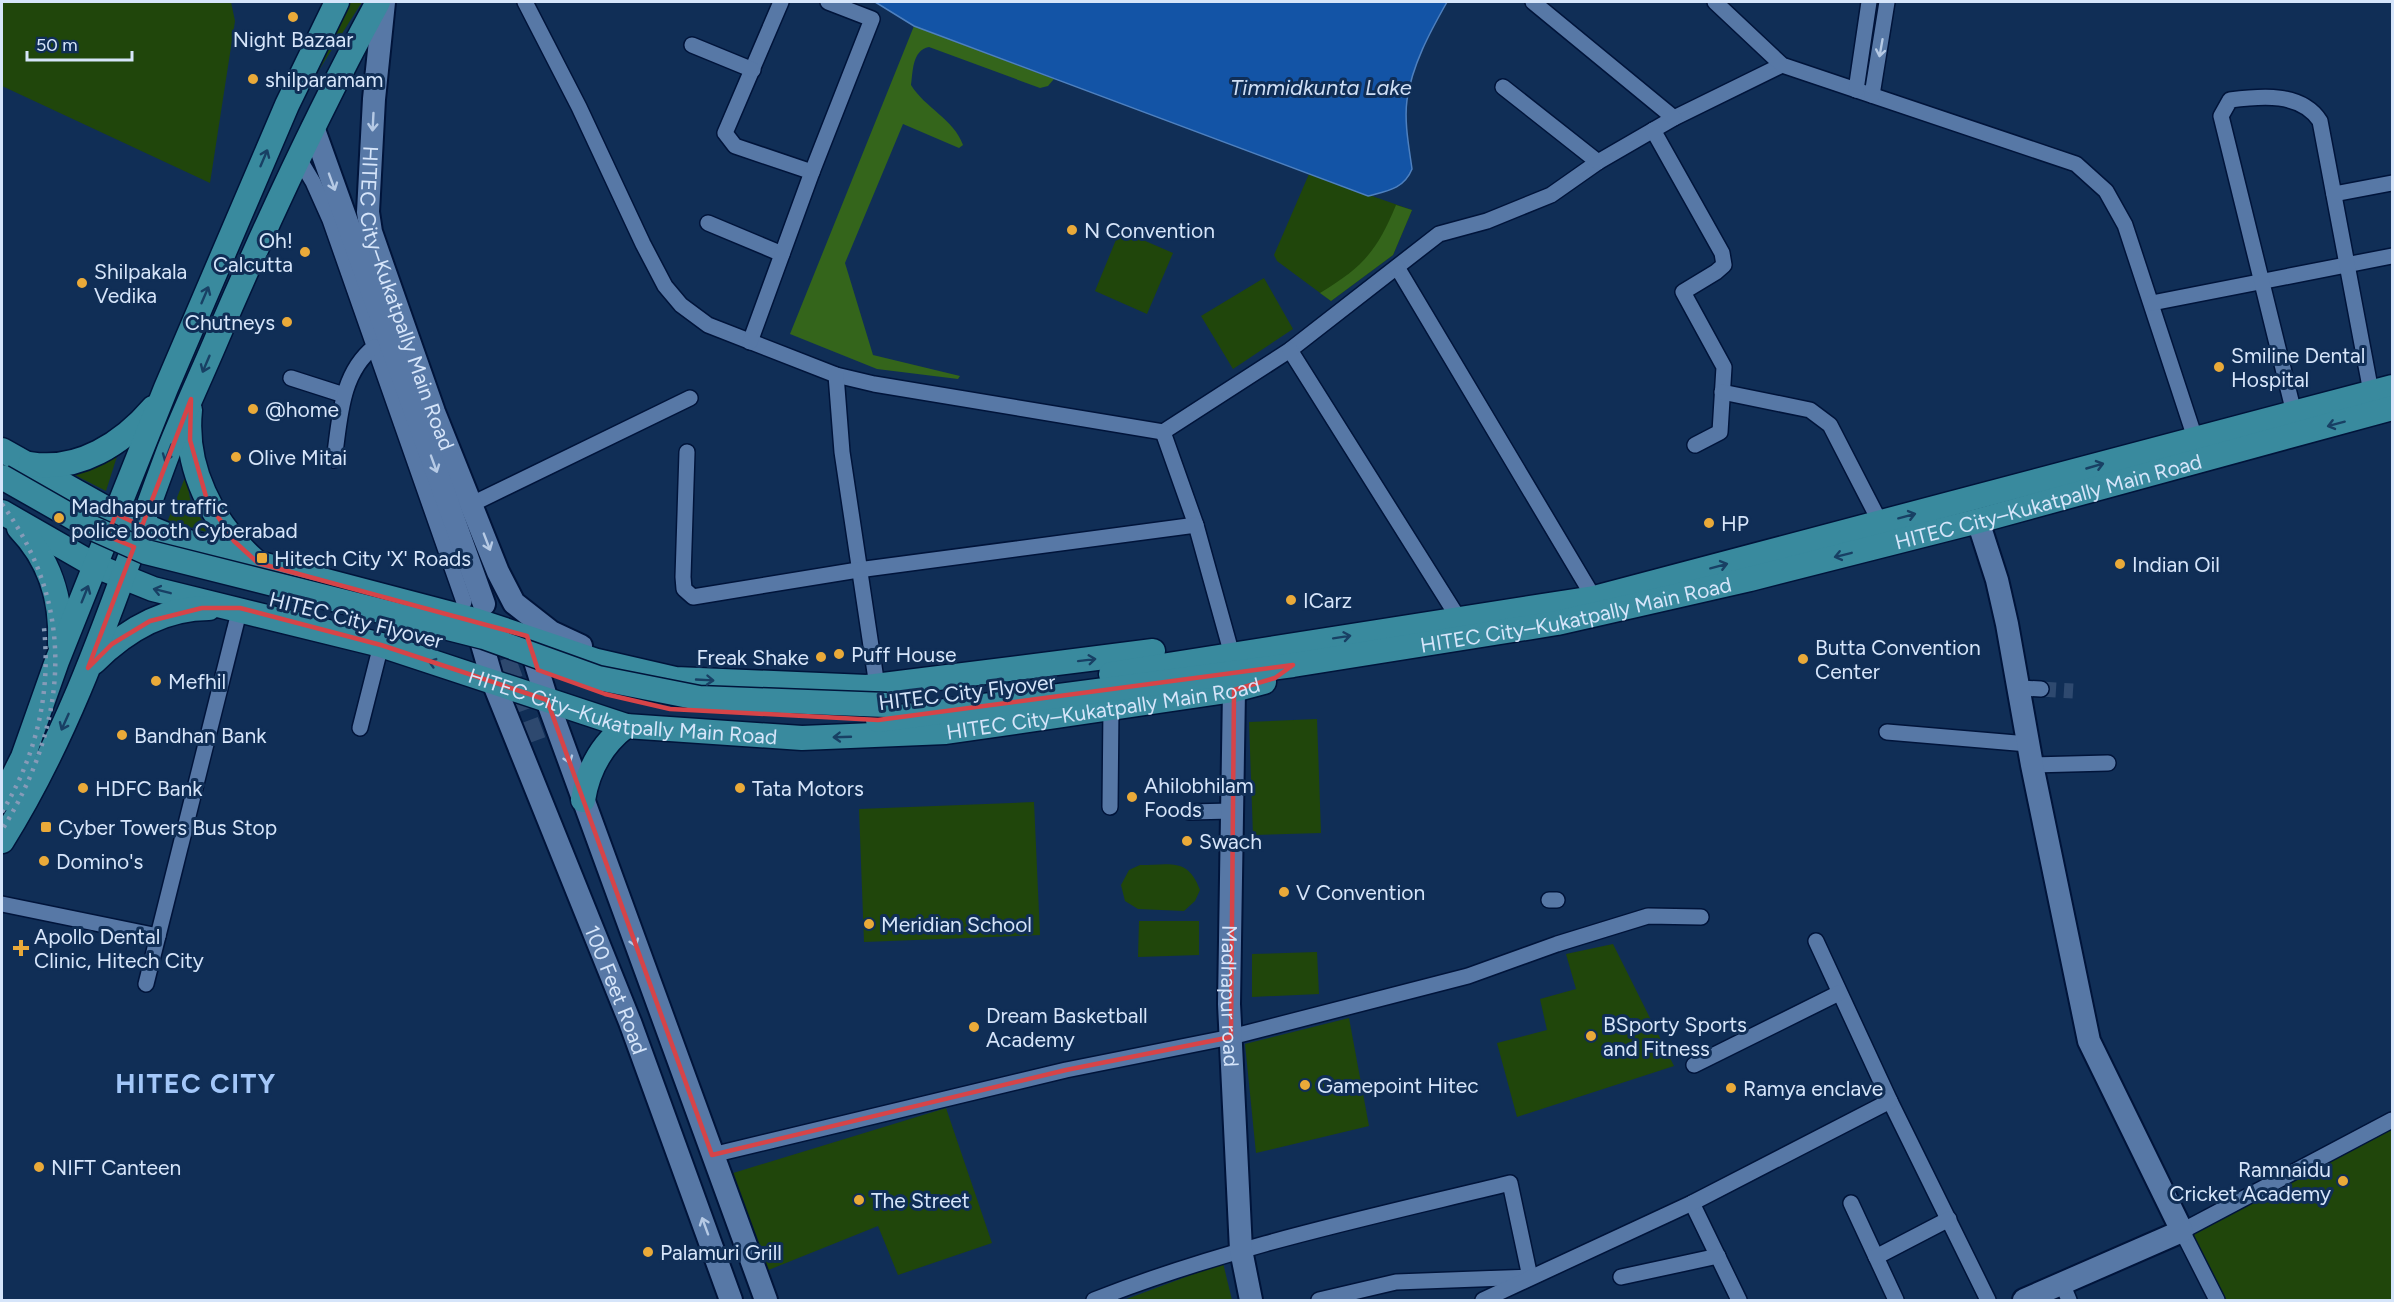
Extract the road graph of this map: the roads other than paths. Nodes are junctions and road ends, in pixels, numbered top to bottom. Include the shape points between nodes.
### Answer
1 (337, 2) edge
2 (378, 2) edge
3 (384, 2) edge
4 (525, 2) edge
5 (781, 2) edge
6 (828, 2) edge
7 (1533, 2) edge
8 (1715, 2) edge
9 (1869, 2) edge
10 (1887, 2) edge
11 (692, 45) dead end
12 (1782, 65) junction
13 (753, 70) junction
14 (1503, 87) dead end
15 (1856, 90) junction
16 (1872, 95) junction
17 (1674, 118) junction
18 (313, 127) junction
19 (1653, 130) junction
20 (298, 157) junction
21 (1598, 162) junction
22 (812, 172) junction
23 (2392, 183) edge
24 (2334, 194) junction
25 (708, 223) dead end
26 (782, 254) junction
27 (2392, 256) edge
28 (2348, 265) junction
29 (1397, 267) junction
30 (2262, 283) junction
31 (2152, 303) junction
32 (750, 342) junction
33 (374, 347) junction
34 (1290, 350) junction
35 (836, 375) junction
36 (291, 378) dead end
37 (166, 388) junction
38 (2382, 389) edge
39 (1722, 392) junction
40 (344, 395) junction
41 (690, 398) dead end
42 (191, 399) junction
43 (2392, 408) edge
44 (2294, 413) junction
45 (1163, 432) junction
46 (2196, 438) junction
47 (1695, 445) dead end
48 (2, 450) edge
49 (687, 452) dead end
50 (334, 460) dead end
51 (27, 464) junction
52 (2, 477) edge
53 (2, 495) edge
54 (472, 504) junction
55 (2, 513) edge
56 (116, 514) junction
57 (1978, 521) junction
58 (1881, 524) junction
59 (1196, 525) junction
60 (142, 526) junction
61 (258, 563) junction
62 (96, 566) junction
63 (858, 570) junction
64 (123, 578) junction
65 (1594, 598) junction
66 (240, 608) junction
67 (474, 609) junction
68 (1459, 620) junction
69 (527, 636) junction
70 (1229, 644) junction
71 (381, 645) junction
72 (1289, 655) junction
73 (57, 661) junction
74 (617, 666) junction
75 (88, 668) junction
76 (493, 682) junction
77 (877, 686) junction
78 (2018, 688) junction
79 (2041, 689) tunnel mouth
80 (1234, 690) junction
81 (1048, 691) junction
82 (547, 700) junction
83 (1111, 708) junction
84 (626, 726) junction
85 (360, 728) dead end
86 (1887, 732) dead end
87 (535, 741) tunnel mouth
88 (2030, 754) junction
89 (2108, 763) dead end
90 (2, 799) edge
91 (583, 800) junction
92 (1110, 807) dead end
93 (1232, 811) junction
94 (1189, 812) dead end
95 (2, 841) edge
96 (2, 904) edge
97 (1701, 916) dead end
98 (158, 936) junction
99 (1816, 941) dead end
100 (146, 984) dead end
101 (1839, 993) junction
102 (1231, 1037) junction
103 (1694, 1065) dead end
104 (1890, 1101) junction
105 (2392, 1120) edge
106 (712, 1155) junction
107 (1692, 1203) junction
108 (1851, 1203) dead end
109 (1949, 1219) junction
110 (2182, 1231) junction
111 (1241, 1250) junction
112 (1718, 1256) junction
113 (1876, 1257) junction
114 (1530, 1277) junction
115 (1621, 1277) dead end
116 (2065, 1292) edge
117 (731, 1300) edge
118 (765, 1300) edge
119 (1094, 1300) edge
120 (1251, 1300) edge
121 (1319, 1300) edge
122 (1483, 1300) edge
123 (1739, 1300) edge
124 (1896, 1300) edge
125 (1988, 1300) edge
126 (2024, 1300) edge
127 (2217, 1300) edge

37 -> 1 main road via 287,105
2 - 18 main road
3 -> 54 main road, HITEC City–Kukatpally Main Road via 373,109 368,212 371,232 434,412
4 - 32 street via 665,286 681,305 708,325
5 - 13 street
6 - 22 street via 872,19
7 - 17 street
8 - 12 street
9 - 15 street
10 -> 16 street
11 - 13 street
12 - 15 street
12 - 17 street
13 - 22 street via 725,133 729,141
14 - 21 street
15 - 16 street
16 - 31 street via 2076,164 2106,191 2125,225
17 - 19 street
18 - 20 main road
18 -> 67 main road, 100 Feet Road
19 - 21 street
19 - 39 street via 1722,253 1722,269 1683,292 1724,367
20 - 33 street via 330,220
20 -> 42 main road
21 - 29 street via 1551,195 1487,221 1439,234
22 - 26 street
23 - 24 street
24 - 28 street
24 - 30 street via 2320,121 2311,107 2256,96 2230,100 2221,116
25 - 26 street
26 - 32 street
27 - 28 street
28 - 30 street
28 - 38 street
29 - 34 street
29 - 65 street
30 - 31 street
30 - 44 street
31 - 46 street
32 - 35 street
33 - 40 street via 354,368
33 - 67 street
34 - 45 street
34 - 68 street
35 - 45 street via 914,392
35 - 63 street
36 - 40 street
37 - 51 main road via 143,420 109,446 56,466
37 - 56 main road
38 - 44 main road, HITEC City–Kukatpally Main Road
39 - 47 street via 1720,432
39 - 58 street via 1810,410 1830,425
40 - 50 street
41 - 54 street
42 -> 60 main road
42 - 61 main road via 190,440 199,481 234,541
43 -> 57 main road, HITEC City–Kukatpally Main Road
44 - 46 main road, HITEC City–Kukatpally Main Road
45 - 59 street
58 -> 46 main road, HITEC City–Kukatpally Main Road
48 - 51 main road, HITEC City–Kukatpally Main Road
49 - 63 street via 683,577 684,589 693,597
51 - 56 main road, HITEC City–Kukatpally Main Road
52 - 81 main road, HITEC City Flyover, bridge via 88,526 146,552 484,637 598,678 643,688 699,698 887,705
53 - 81 main road, HITEC City Flyover via 80,540 137,564 474,650 605,694 670,709 878,720
54 -> 74 main road, HITEC City–Kukatpally Main Road via 514,603 551,632
55 - 62 main road, HITEC City–Kukatpally Main Road
55 - 73 main road via 39,553 52,579 60,621
56 - 60 main road, HITEC City–Kukatpally Main Road
56 - 62 main road
57 -> 72 main road, HITEC City–Kukatpally Main Road via 1557,623
57 - 78 main road via 1997,580
65 -> 58 main road, HITEC City–Kukatpally Main Road
59 - 63 street
59 - 70 street
60 - 61 main road, HITEC City–Kukatpally Main Road
60 - 64 main road
61 - 67 main road, HITEC City–Kukatpally Main Road
62 - 64 main road, HITEC City–Kukatpally Main Road
73 -> 62 main road
63 - 77 street
66 -> 64 main road, HITEC City–Kukatpally Main Road via 153,589
64 - 75 main road
65 - 68 main road, HITEC City–Kukatpally Main Road
66 - 71 main road, HITEC City–Kukatpally Main Road
66 - 75 main road via 184,610 150,621 112,644
66 - 98 street
67 - 69 main road, HITEC City–Kukatpally Main Road
67 - 76 main road, 100 Feet Road
72 -> 68 main road, HITEC City–Kukatpally Main Road
69 - 74 main road, HITEC City–Kukatpally Main Road
69 - 82 main road, 100 Feet Road
70 - 72 main road, HITEC City–Kukatpally Main Road via 1269,642
77 -> 70 main road, HITEC City–Kukatpally Main Road
76 -> 71 main road, HITEC City–Kukatpally Main Road
71 - 85 street
72 - 80 main road, HITEC City–Kukatpally Main Road via 1275,678
72 - 81 main road, HITEC City Flyover
73 - 90 main road via 23,757
74 -> 77 main road, HITEC City–Kukatpally Main Road via 675,679
75 -> 95 main road via 52,752
76 - 82 main road, HITEC City–Kukatpally Main Road
117 -> 76 main road, 100 Feet Road via 630,1022
78 - 79 street
78 - 88 main road
80 - 83 main road, HITEC City–Kukatpally Main Road
80 - 93 main road, Madhapur road
82 - 84 main road, HITEC City–Kukatpally Main Road
82 -> 91 main road, 100 Feet Road
83 -> 84 main road, HITEC City–Kukatpally Main Road via 946,732 802,738
83 - 92 street
84 - 91 main road via 598,756
86 - 88 street
87 - 118 main road via 709,1190
88 - 89 street
88 - 110 main road via 2089,1041
91 -> 106 main road, 100 Feet Road
93 - 94 street
93 - 102 main road, Madhapur road
96 - 98 street
97 - 102 street via 1648,916 1468,976
98 - 100 street
99 - 101 street
101 - 103 street
101 - 104 street
102 - 106 street via 1066,1070
102 - 111 main road, Madhapur road
104 - 107 street
104 - 109 street
105 - 110 street
106 - 118 main road, 100 Feet Road
107 - 112 street
107 - 114 street
108 - 113 street
109 - 113 street
109 - 125 street
110 - 116 main road
110 - 127 street
111 - 114 street via 1510,1183
111 - 119 street
111 - 120 main road, Madhapur road
112 - 115 street
112 - 123 street
113 - 124 street
114 - 121 street via 1396,1282
114 - 122 street
116 - 126 main road

